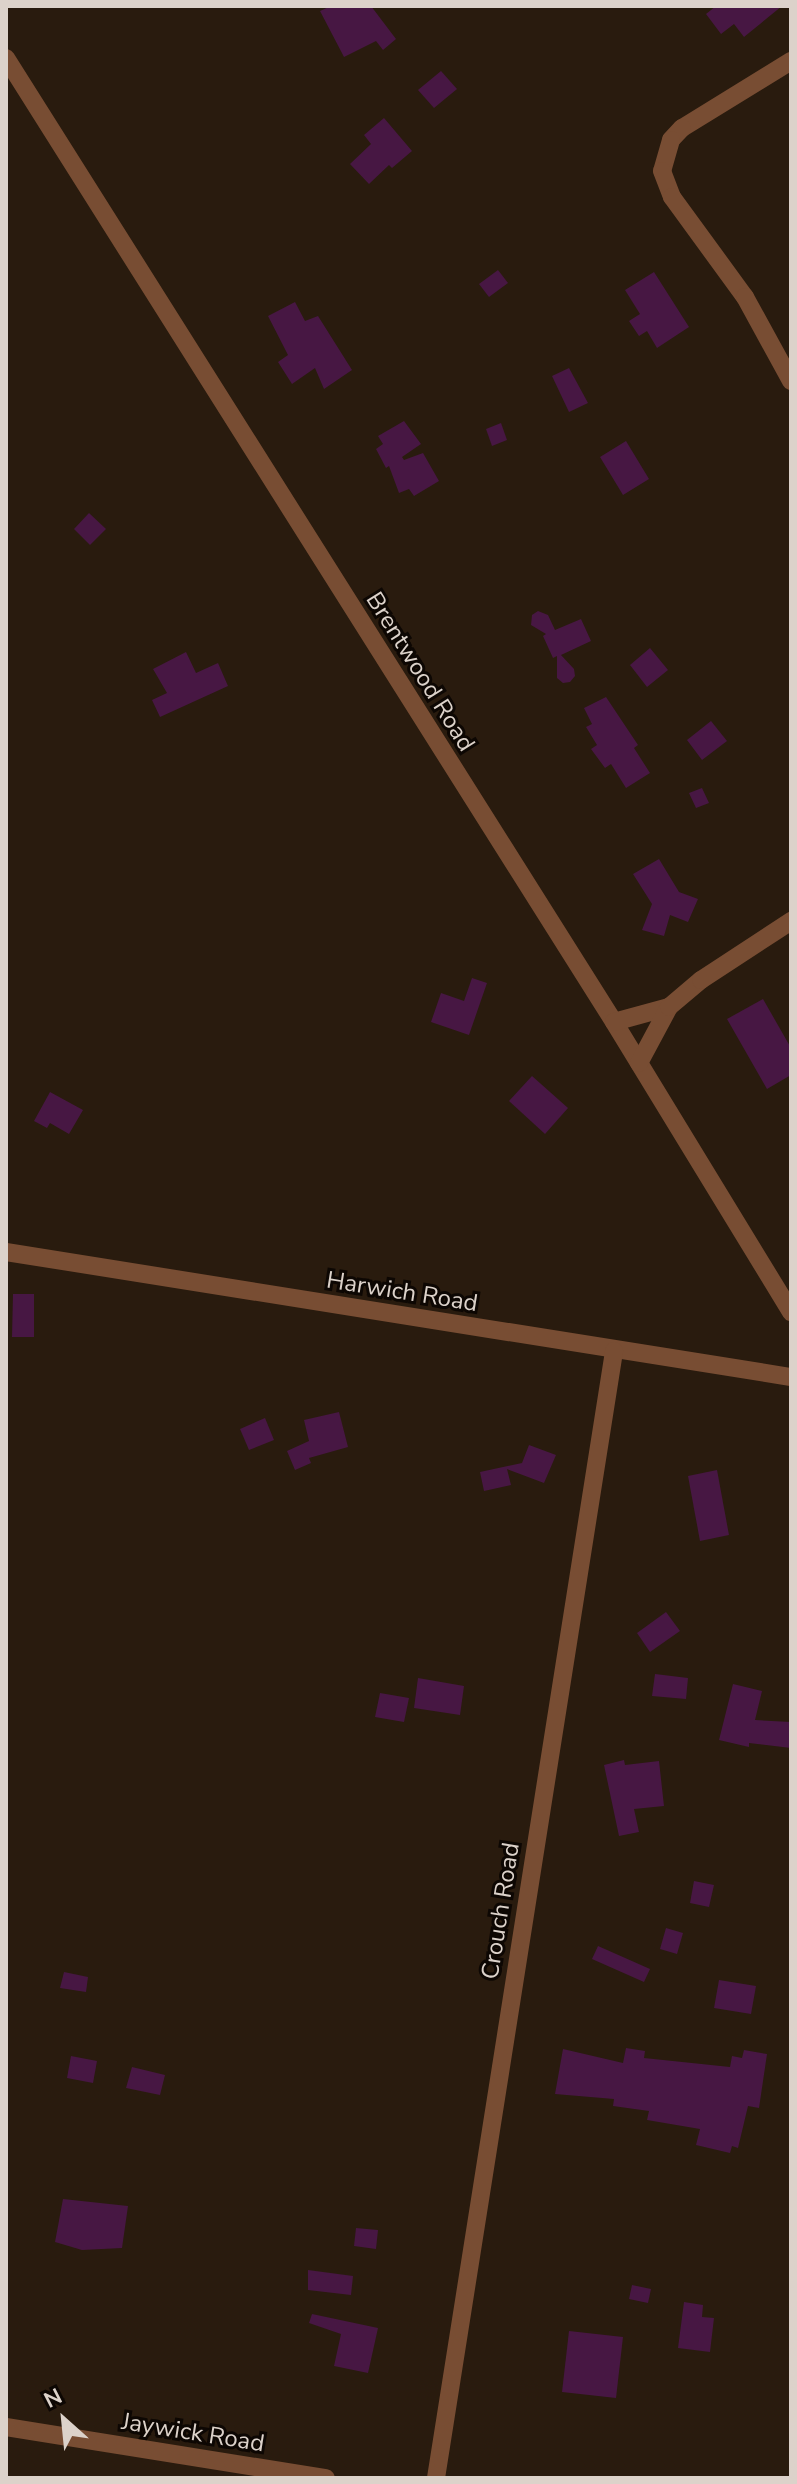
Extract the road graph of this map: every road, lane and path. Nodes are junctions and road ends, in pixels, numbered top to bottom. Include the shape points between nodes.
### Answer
1 (6, 58) edge
2 (791, 61) edge
3 (13, 79) edge
4 (791, 381) edge
5 (791, 921) edge
6 (669, 1007) junction
7 (614, 1022) junction
8 (639, 1063) junction
9 (6, 1252) edge
10 (791, 1312) edge
11 (614, 1351) junction
12 (791, 1377) edge
13 (6, 2427) edge
14 (326, 2478) edge
15 (436, 2478) edge

1 - 3 street, Brentwood Road
2 - 4 street via 682,128 671,140 662,171 672,197 758,318
3 - 7 street, Brentwood Road
5 - 6 street
6 - 7 street
6 - 8 street
7 - 8 street, Brentwood Road
8 - 10 street, Brentwood Road
9 - 11 street, Harwich Road
11 - 12 street, Harwich Road
11 - 15 street, Crouch Road
13 - 14 street, Jaywick Road

